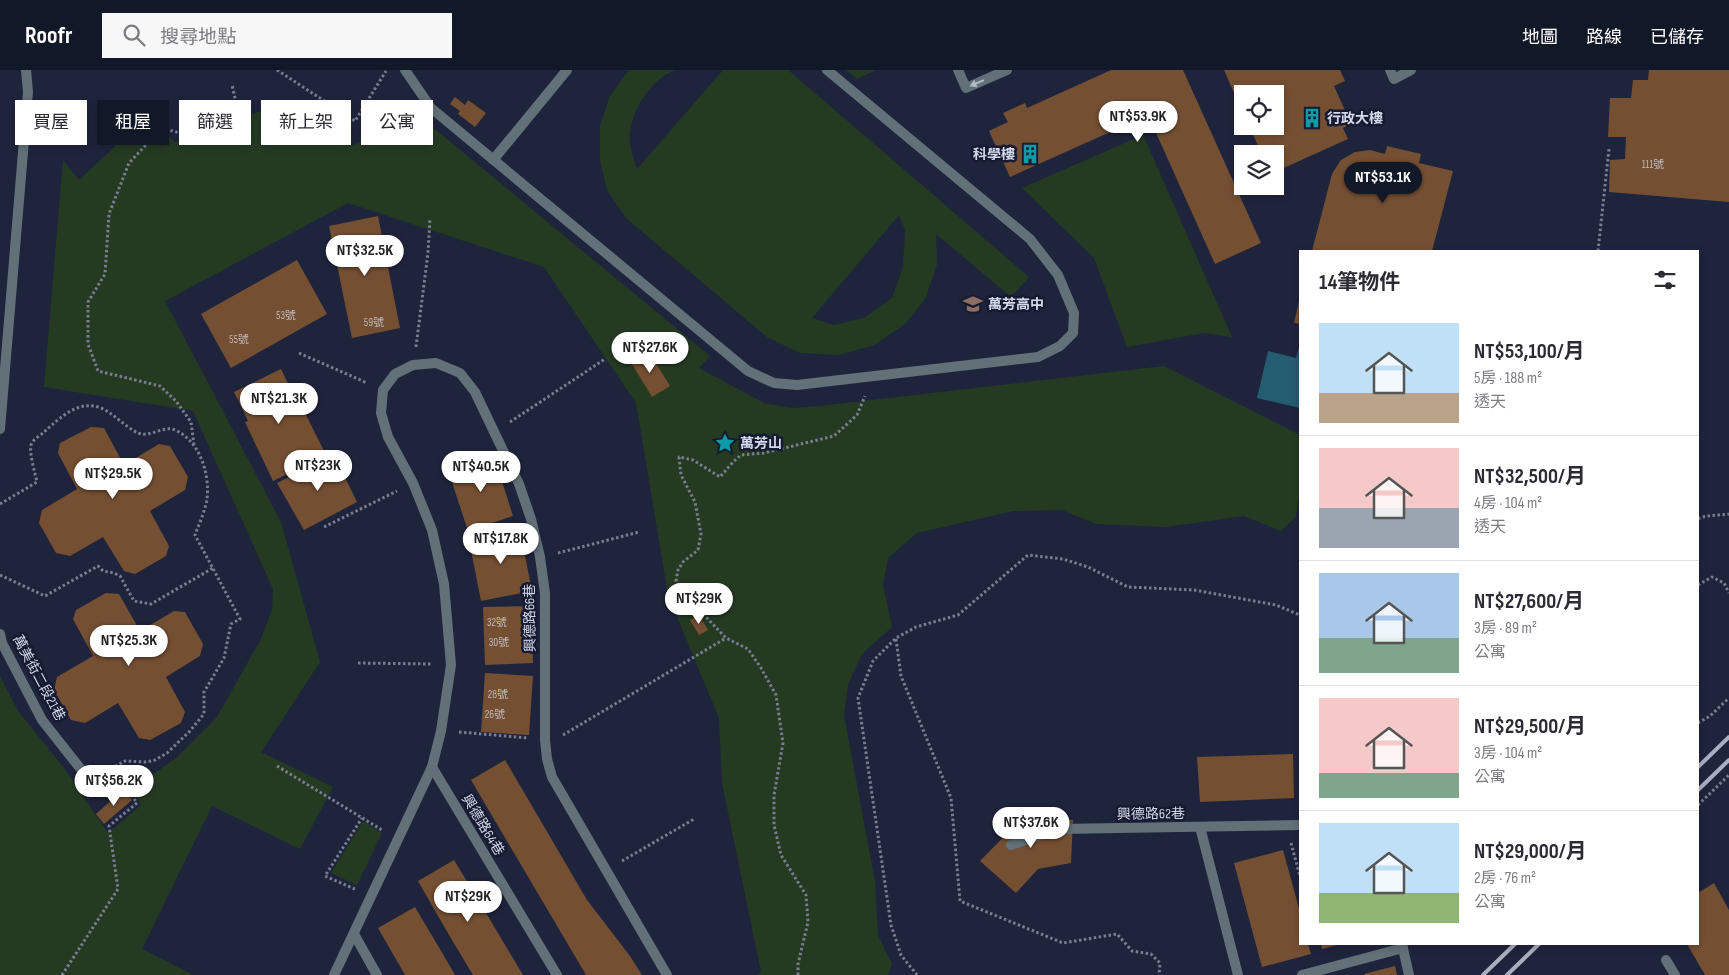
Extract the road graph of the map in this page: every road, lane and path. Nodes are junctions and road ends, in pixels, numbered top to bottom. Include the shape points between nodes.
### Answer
1 (26, 70) edge
2 (278, 70) edge
3 (387, 70) edge
4 (405, 70) edge
5 (567, 70) edge
6 (827, 70) edge
7 (958, 70) edge
8 (1007, 70) edge
9 (1390, 70) edge
10 (1412, 70) edge
11 (232, 85) dead end
12 (1609, 149) dead end
13 (493, 160) junction
14 (430, 218) dead end
15 (1598, 250) edge
16 (299, 353) dead end
17 (604, 359) dead end
18 (413, 365) junction
19 (873, 376) junction
20 (383, 390) junction
21 (0, 429) edge
22 (495, 432) junction
23 (194, 445) junction
24 (413, 483) junction
25 (0, 504) edge
26 (1729, 514) edge
27 (1699, 519) edge
28 (324, 526) dead end
29 (639, 532) dead end
30 (540, 557) junction
31 (213, 568) junction
32 (0, 575) edge
33 (1699, 584) edge
34 (1729, 593) edge
35 (1299, 615) edge
36 (0, 634) edge
37 (726, 638) junction
38 (896, 638) junction
39 (358, 663) dead end
40 (451, 665) junction
41 (1729, 698) edge
42 (1699, 722) edge
43 (441, 731) junction
44 (545, 740) junction
45 (112, 766) junction
46 (277, 766) dead end
47 (432, 767) junction
48 (1729, 775) edge
49 (91, 782) joint
50 (1699, 804) edge
51 (362, 818) junction
52 (694, 819) dead end
53 (1286, 825) junction
54 (1299, 825) edge
55 (1200, 827) junction
56 (397, 840) junction
57 (1011, 845) dead end
58 (606, 870) junction
59 (1299, 872) edge
60 (371, 896) junction
61 (354, 934) junction
62 (1403, 946) edge
63 (1666, 960) dead end
64 (62, 975) edge
65 (334, 975) edge
66 (377, 975) edge
67 (557, 975) edge
68 (667, 975) edge
69 (798, 975) edge
70 (917, 975) edge
71 (1159, 975) edge
72 (1238, 975) edge
73 (1302, 975) edge
74 (1409, 975) edge
75 (1675, 975) edge

1 - 21 street via 28,92
2 - 3 path via 355,121
4 - 13 street via 430,108
5 - 13 street
6 - 19 street via 1030,238 1058,275 1074,313 1073,333 1060,346 1038,357
8 -> 7 street via 966,88
9 - 10 street via 1394,79
11 - 23 path via 238,111 180,133 162,128 129,163 109,214 106,274 88,302 88,344 98,371 160,386 191,422
12 - 15 path
13 - 19 street via 748,371 774,383 797,385
14 - 18 path
16 - 20 path
17 - 22 path
18 - 20 street, 興德路66巷 via 395,374
18 - 22 street, 興德路66巷 via 436,363 460,373 475,392
19 - 37 path via 857,416 834,436 764,453 741,455 720,477 693,460 679,457 681,475 696,502 701,534 698,550 683,562 676,580 682,592
20 - 24 street via 381,413 388,438
22 - 30 street, 興德路66巷 via 519,484
23 - 25 path via 175,430 142,435 101,408 85,406 74,409 33,440 30,447 37,482
23 - 31 path via 206,473 207,500 195,535
24 - 28 path
24 - 40 street via 432,530 444,584
26 - 27 path
29 - 30 path
30 - 44 street, 興德路66巷 via 545,593
31 - 32 path via 151,604 134,601 120,576 98,566 45,596
31 - 45 path via 240,619 230,624 224,658 204,692 204,714 189,732 155,760 125,761
33 - 34 path via 1712,577 1724,583
35 - 38 path via 1276,606 1194,590 1128,588 1088,566 1028,555 958,615 916,627
36 - 49 street, 萬美街二段21巷 via 42,720
37 - 44 path via 564,735
37 - 69 path via 748,649 776,695 783,743 774,795 774,825 782,855 806,894 808,922
38 - 70 path via 873,661 858,698 891,925 902,955
38 - 71 path via 901,676 951,798 960,901 1063,943 1117,934 1132,950 1151,954 1160,962
39 - 40 path
40 - 43 street
41 - 42 path
43 - 44 path
43 - 47 street
44 - 58 street, 興德路66巷 via 552,777
45 - 49 path
45 - 64 path via 137,803 109,826 118,889
46 - 51 path
47 - 56 street
47 - 67 street, 興德路64巷
48 - 50 path
51 - 56 path
51 - 60 path via 325,876
52 - 58 path
53 - 54 street
53 - 55 street
53 - 59 path
55 - 57 street, 興德路62巷 via 1058,829
55 - 72 street, 興德路62巷
56 - 60 street
58 - 68 street, 興德路66巷
60 - 61 street
61 - 65 street
61 - 66 street
62 - 73 street
62 - 74 street
63 - 75 street

